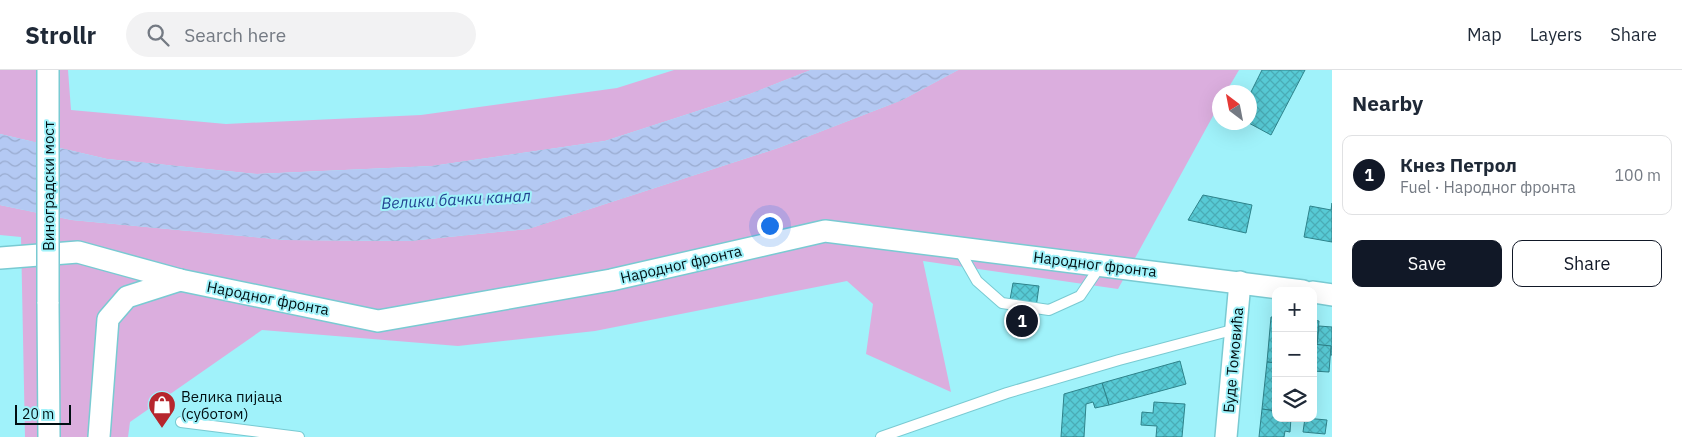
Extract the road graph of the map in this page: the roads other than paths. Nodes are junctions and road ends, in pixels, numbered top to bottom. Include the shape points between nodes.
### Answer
1 (48, 70) edge
2 (958, 247) junction
3 (0, 258) edge
4 (1101, 265) junction
5 (180, 280) junction
6 (1240, 282) junction
7 (1275, 287) edge
8 (1317, 293) edge
9 (1332, 295) edge
10 (1236, 329) junction
11 (181, 422) dead end
12 (49, 437) edge
13 (99, 437) edge
14 (299, 437) edge
15 (881, 437) edge
16 (1226, 437) edge

1 - 12 street, Виноградски мост, bridge
2 - 4 street, Народног фронта
2 - 4 lane via 977,282 1002,303 1050,310 1080,296
2 - 5 street, Народног фронта via 825,231 611,280 378,320
3 - 5 street, Народног фронта via 78,252
4 - 6 street, Народног фронта
5 - 13 street via 127,297 108,320
6 - 7 street, Народног фронта
6 - 10 street, Буде Томовића
8 - 9 street
10 - 15 lane via 1007,393
10 - 16 street, Буде Томовића
11 - 14 lane

